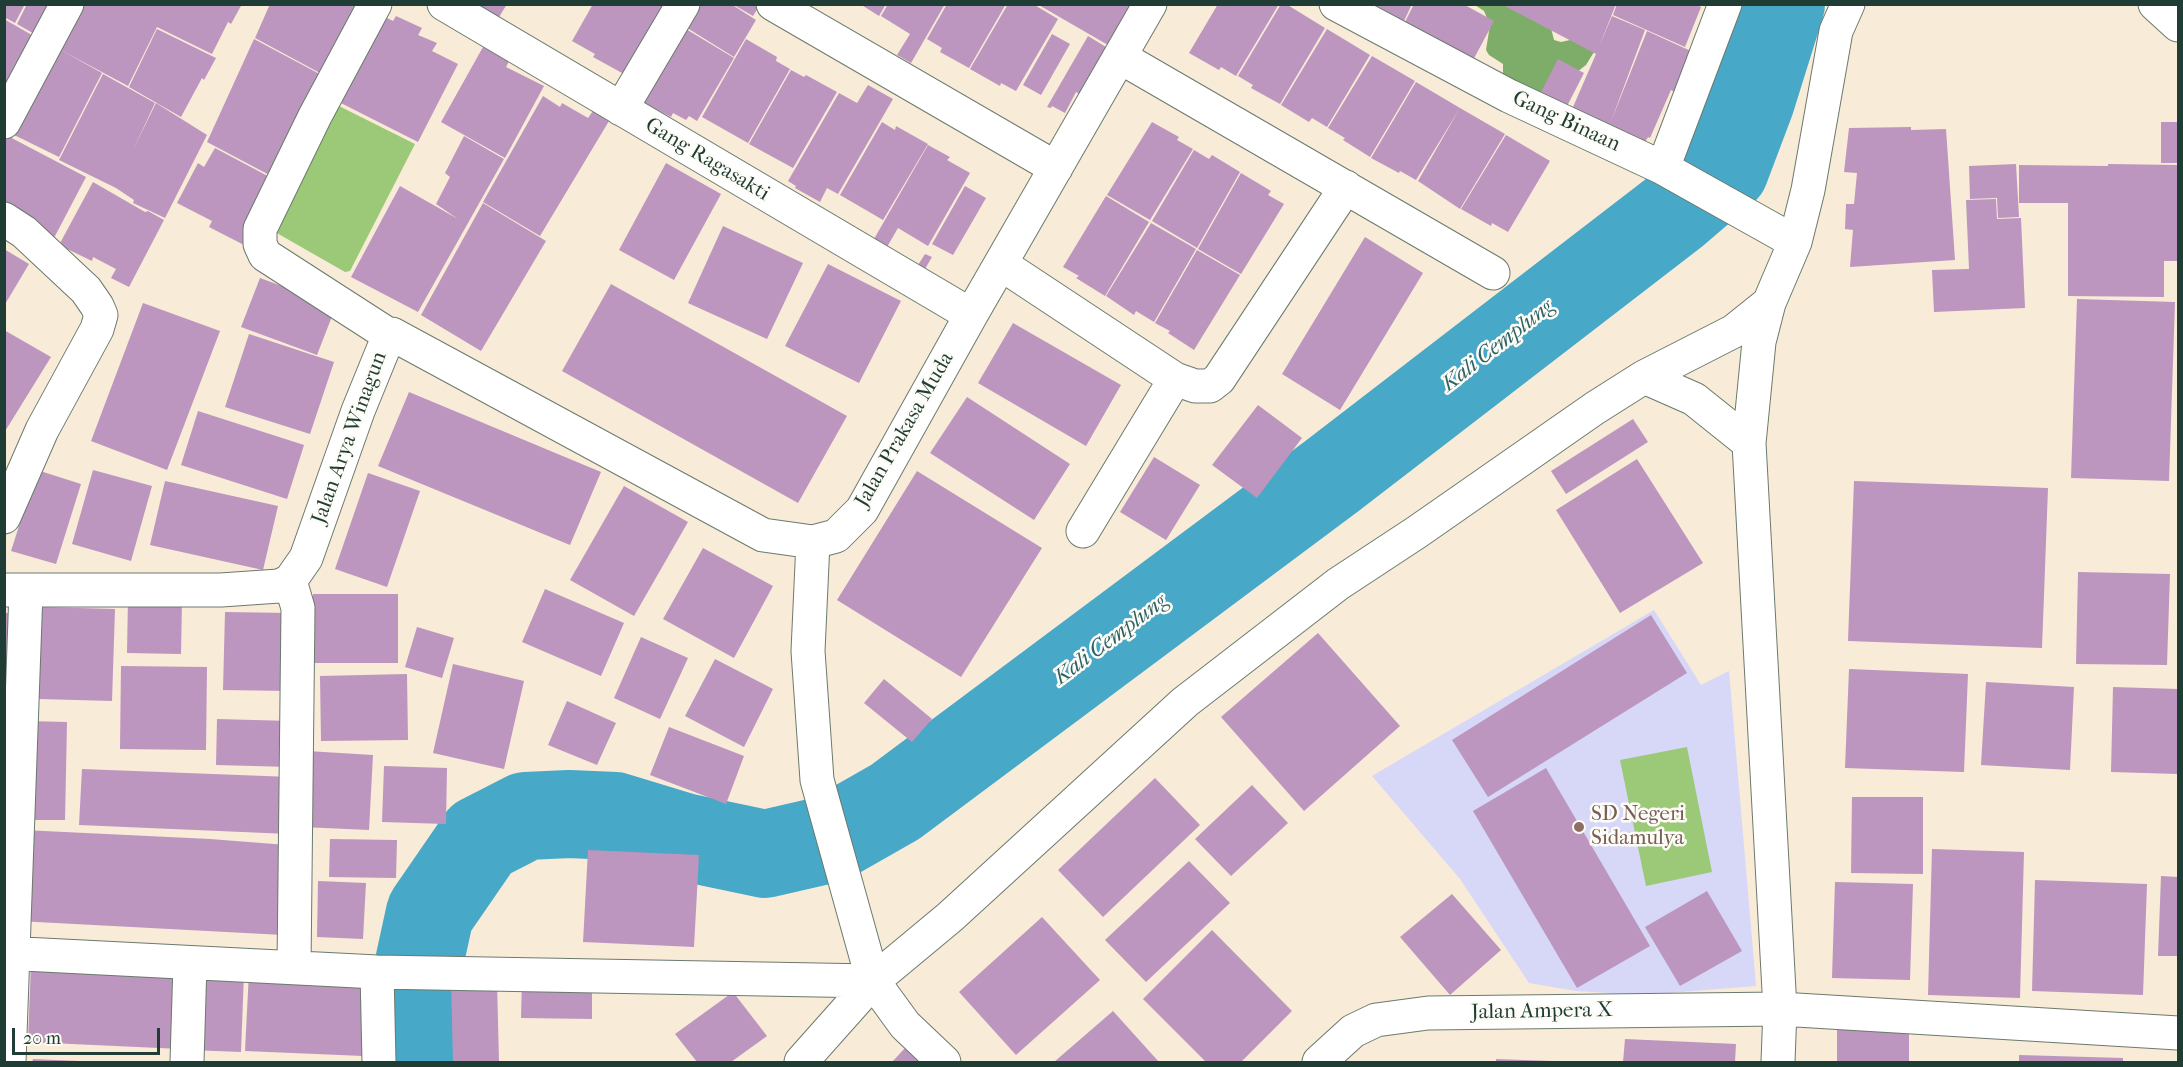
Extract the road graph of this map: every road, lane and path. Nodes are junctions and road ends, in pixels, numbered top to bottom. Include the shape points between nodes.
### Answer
1 (67, 4) edge
2 (375, 4) edge
3 (444, 4) edge
4 (683, 4) edge
5 (773, 4) edge
6 (1150, 4) edge
7 (1336, 4) edge
8 (1725, 4) edge
9 (1848, 4) edge
10 (2155, 4) edge
11 (2178, 25) edge
12 (1120, 57) junction
13 (621, 109) junction
14 (4, 122) edge
15 (1056, 168) junction
16 (1674, 174) junction
17 (1346, 187) junction
18 (4, 219) edge
19 (1795, 242) junction
20 (1001, 264) junction
21 (1493, 273) dead end
22 (1769, 303) junction
23 (971, 315) junction
24 (389, 335) junction
25 (1644, 377) junction
26 (1175, 380) junction
27 (1749, 443) junction
28 (4, 517) edge
29 (1083, 531) dead end
30 (813, 542) junction
31 (290, 581) junction
32 (15, 591) edge
33 (8, 953) edge
34 (190, 963) junction
35 (294, 968) junction
36 (382, 972) junction
37 (873, 981) junction
38 (1780, 1009) junction
39 (2178, 1034) edge
40 (9, 1062) edge
41 (187, 1062) edge
42 (379, 1062) edge
43 (801, 1062) edge
44 (944, 1062) edge
45 (1319, 1062) edge
46 (1778, 1062) edge

1 - 14 street
2 - 24 street via 260,229 260,244 265,255
3 - 13 street, Gang Ragasakti
4 - 13 street
5 - 15 street
6 - 12 street, Jalan Prakasa Muda
7 - 16 street, Gang Binaan via 1509,96
8 - 16 street
9 - 19 street via 1836,31
10 - 11 street
12 - 15 street, Jalan Prakasa Muda
12 - 17 street
13 - 23 street, Gang Ragasakti
15 - 20 street, Jalan Prakasa Muda
16 - 19 street, Gang Binaan
17 - 21 street
17 - 26 street via 1219,379 1210,386
18 - 28 street via 24,232 86,290 101,315 98,329 42,430
19 - 22 street
20 - 23 street, Jalan Prakasa Muda
20 - 26 street
22 - 25 street via 1734,331
22 - 27 street via 1759,342
23 - 30 street, Jalan Prakasa Muda via 862,510 836,536
24 - 30 street, Jalan Arya Winagun via 763,536
24 - 31 street, Jalan Arya Winagun via 306,558
25 - 27 street via 1694,399
25 - 37 street via 1338,584 1185,702 950,917
26 - 29 street
27 - 38 street
30 - 37 street via 808,651 817,780
31 - 32 street via 279,586 221,590
31 - 35 street via 298,608
32 - 33 street
33 - 34 street
33 - 40 street
34 - 35 street
34 - 41 street
35 - 36 street
36 - 37 street
36 - 42 street
37 - 43 street
37 - 44 street via 904,1025
38 - 39 street, Jalan Ampera X
38 - 45 street, Jalan Ampera X via 1428,1013 1376,1020 1353,1031
38 - 46 street

